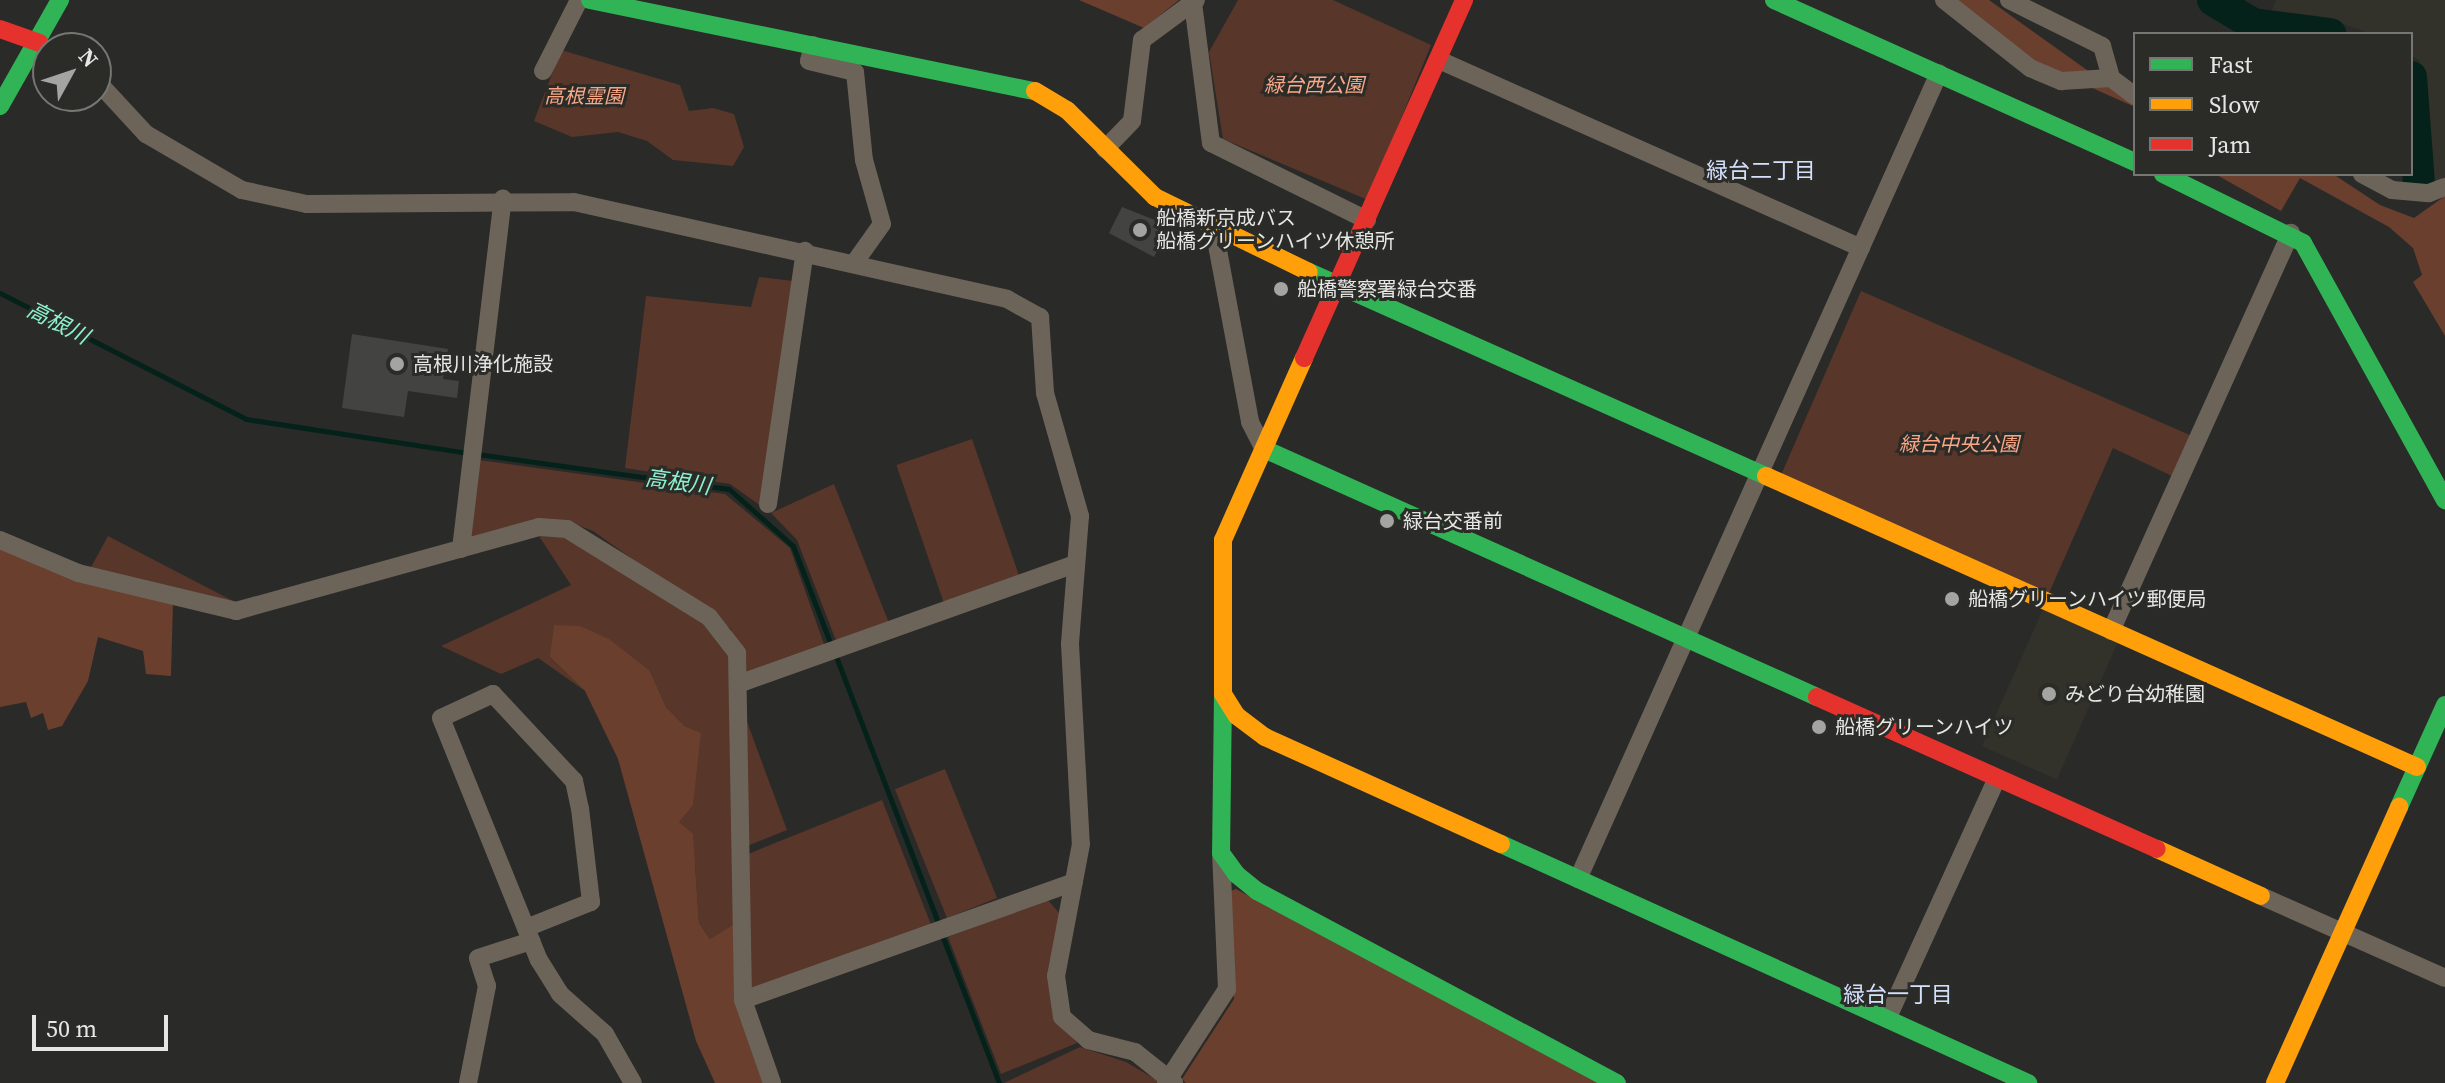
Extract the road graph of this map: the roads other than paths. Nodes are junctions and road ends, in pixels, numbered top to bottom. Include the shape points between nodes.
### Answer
1 (60, 0) edge
2 (579, 0) edge
3 (590, 0) edge
4 (1464, 0) edge
5 (1774, 0) edge
6 (1944, 0) edge
7 (2009, 0) edge
8 (1194, 1) edge
9 (0, 29) edge
10 (52, 32) edge
11 (32, 40) edge
12 (813, 45) junction
13 (1439, 60) junction
14 (32, 66) edge
15 (543, 71) dead end
16 (1939, 73) junction
17 (2111, 78) junction
18 (2133, 94) edge
19 (112, 97) edge
20 (0, 106) edge
21 (1105, 149) junction
22 (2133, 161) edge
23 (2167, 176) edge
24 (2366, 176) edge
25 (2445, 187) edge
26 (503, 199) junction
27 (1367, 220) junction
28 (1214, 229) junction
29 (2291, 233) junction
30 (1861, 248) junction
31 (805, 251) junction
32 (855, 262) junction
33 (1338, 285) junction
34 (1264, 449) junction
35 (1760, 474) junction
36 (2445, 500) edge
37 (768, 504) dead end
38 (0, 540) edge
39 (461, 549) junction
40 (1072, 565) junction
41 (2111, 631) junction
42 (1686, 639) junction
43 (738, 684) junction
44 (1223, 694) junction
45 (2445, 705) edge
46 (2417, 767) junction
47 (1997, 778) junction
48 (1221, 853) junction
49 (1578, 879) junction
50 (1074, 882) junction
51 (2342, 931) junction
52 (529, 934) junction
53 (2445, 978) edge
54 (743, 1000) junction
55 (1889, 1015) junction
56 (1170, 1081) edge
57 (468, 1083) edge
58 (632, 1083) edge
59 (772, 1083) edge
60 (1617, 1083) edge
61 (2028, 1083) edge
62 (2275, 1083) edge

1 - 10 street
2 - 15 street
3 - 12 street
4 - 13 street
5 - 16 street
6 - 17 street via 2030,68 2061,81
7 - 17 street via 2102,46
8 - 21 street via 1142,40 1132,121
8 - 27 street via 1211,143
9 - 11 street
12 - 21 street via 1028,87 1067,110
12 - 32 street via 809,61 855,72 864,160 882,224
13 - 27 street
13 - 30 street
14 - 20 street
16 - 22 street
16 - 30 street
17 - 18 street
19 - 26 street via 146,134 242,190 307,204
21 - 28 street via 1155,197
23 - 29 street
24 - 25 street via 2392,190 2429,193
26 - 31 street via 574,202
26 - 39 street
27 - 33 street
28 - 33 street
28 - 34 street via 1250,422
29 - 36 street via 2311,256
29 - 41 street
30 - 35 street
31 - 32 street
31 - 37 street
32 - 40 street via 1007,299 1040,317 1045,393 1080,516
33 - 34 street
33 - 35 street
34 - 42 street
34 - 44 street via 1223,540
35 - 41 street
35 - 42 street
38 - 39 street via 78,573 236,611
39 - 43 street via 539,527 586,536 728,634 737,653
40 - 43 street
40 - 50 street via 1081,844
41 - 46 street
42 - 47 street
42 - 49 street
43 - 54 street
44 - 48 street
44 - 49 street via 1237,716 1265,737
45 - 46 street
46 - 51 street
47 - 51 street
47 - 55 street
48 - 56 street via 1227,989
48 - 60 street via 1257,891
49 - 55 street
50 - 54 street
50 - 56 street via 1056,976 1062,1017 1088,1040 1135,1052
51 - 53 street
51 - 62 street
52 - 52 street via 441,718 493,694 574,781 580,809 591,902
52 - 57 street via 478,958 487,986
52 - 58 street via 560,994 605,1034
54 - 59 street
55 - 61 street

